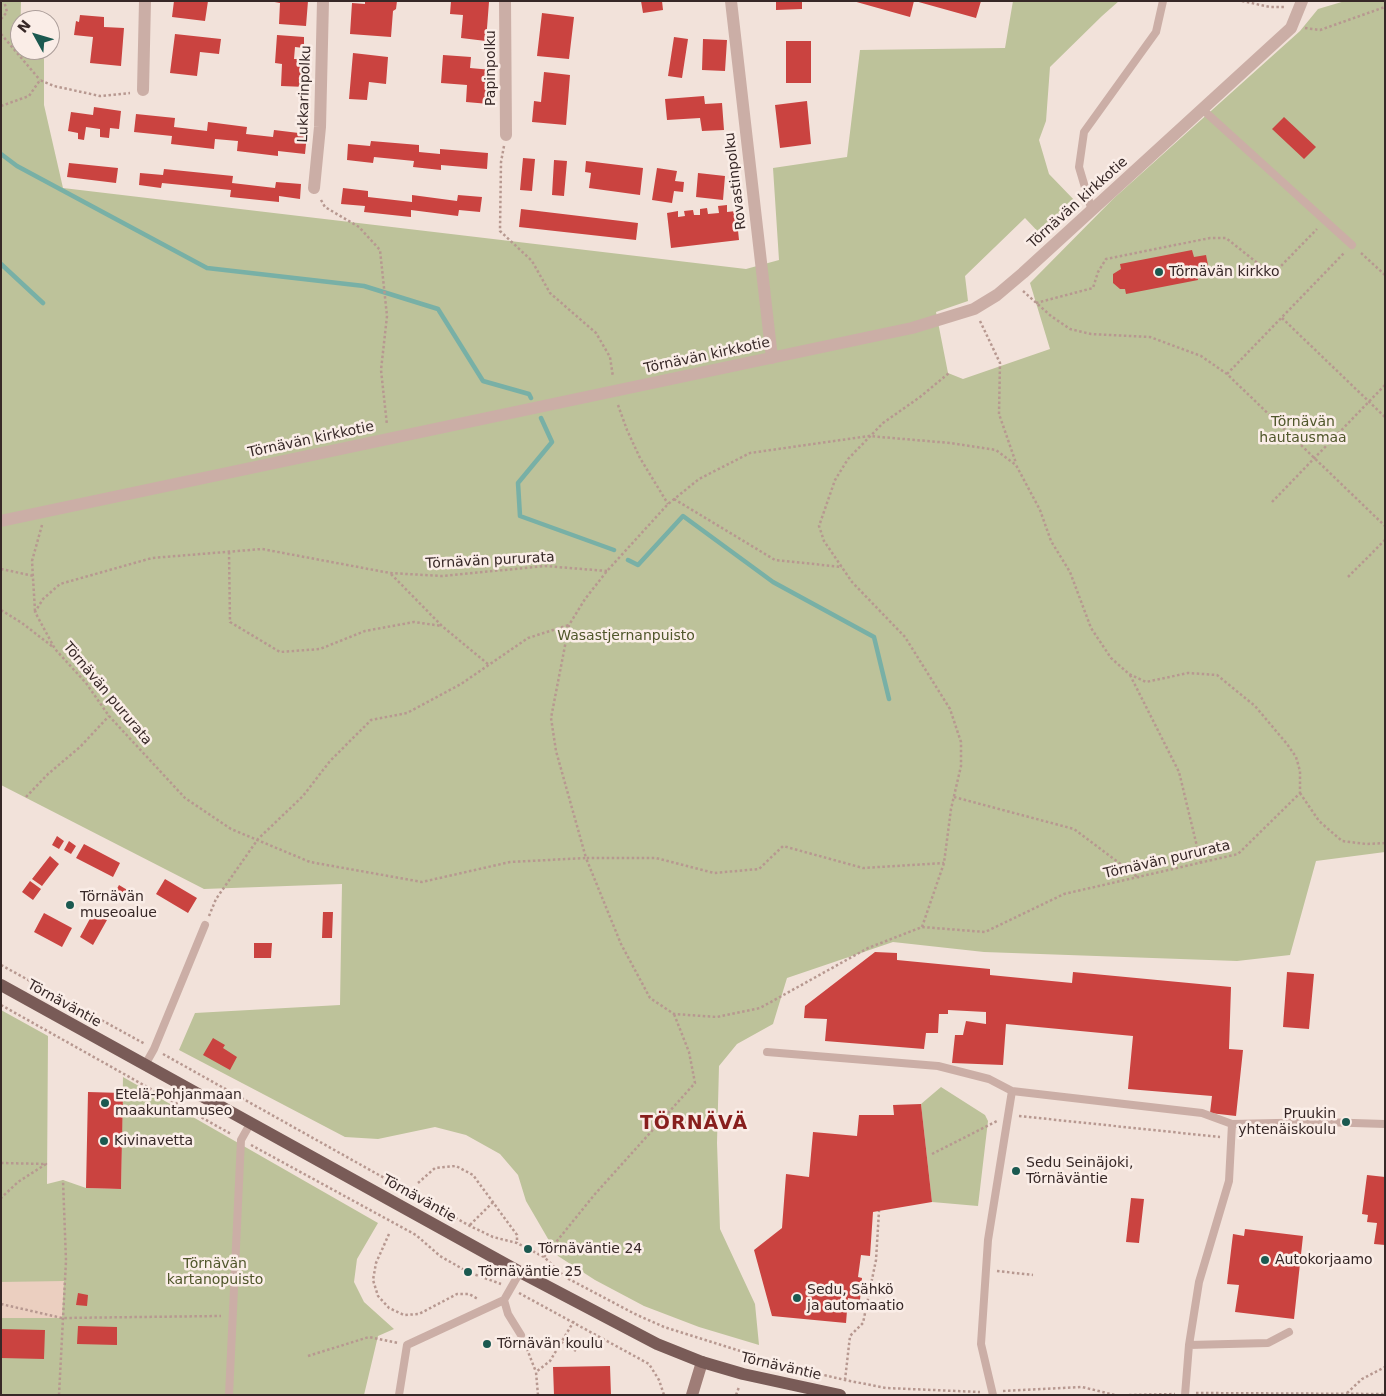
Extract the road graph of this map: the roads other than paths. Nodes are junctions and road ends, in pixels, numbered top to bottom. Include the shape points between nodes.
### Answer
1 (146, 1) edge
2 (323, 1) edge
3 (505, 1) edge
4 (731, 1) edge
5 (1163, 1) edge
6 (1302, 4) edge
7 (144, 90) road end
8 (1202, 109) junction
9 (506, 135) road end
10 (314, 188) road end
11 (1092, 211) junction
12 (1352, 245) road end
13 (772, 358) junction
14 (1, 521) edge
15 (205, 925) road end
16 (1, 985) edge
17 (768, 1052) dead end
18 (145, 1065) junction
19 (1012, 1091) junction
20 (250, 1124) junction
21 (1232, 1124) junction
22 (1385, 1124) edge
23 (520, 1272) junction
24 (504, 1300) junction
25 (1289, 1332) dead end
26 (521, 1335) road end
27 (1189, 1345) junction
28 (702, 1362) junction
29 (993, 1393) edge
30 (1185, 1394) edge
31 (229, 1395) edge
32 (399, 1395) edge
33 (692, 1395) edge
34 (840, 1395) edge

1 - 7 street
2 - 10 street, Lukkarinpolku via 320,126
3 - 9 street, Papinpolku
4 - 13 street, Rovastinpolku
5 - 11 lane via 1156,32 1084,132 1079,167
6 - 8 street, Törnävän kirkkotie via 1294,22
8 - 11 street, Törnävän kirkkotie
8 - 12 lane
11 - 13 street, Törnävän kirkkotie via 1013,282 974,309 912,328
13 - 14 street, Törnävän kirkkotie
15 - 18 lane
16 - 18 main road, Törnäväntie
17 - 19 lane via 938,1066 989,1079
18 - 20 main road, Törnäväntie
19 - 21 lane via 1202,1114
19 - 29 lane via 986,1270 981,1344
20 - 23 main road, Törnäväntie
20 - 31 lane via 241,1140
21 - 22 lane
21 - 27 lane via 1229,1181 1199,1282
23 - 24 lane
23 - 28 main road, Törnäväntie via 649,1339
24 - 26 lane via 508,1314
24 - 32 lane via 407,1345
25 - 27 lane via 1268,1343
27 - 30 lane
28 - 33 main road
28 - 34 main road, Törnäväntie

